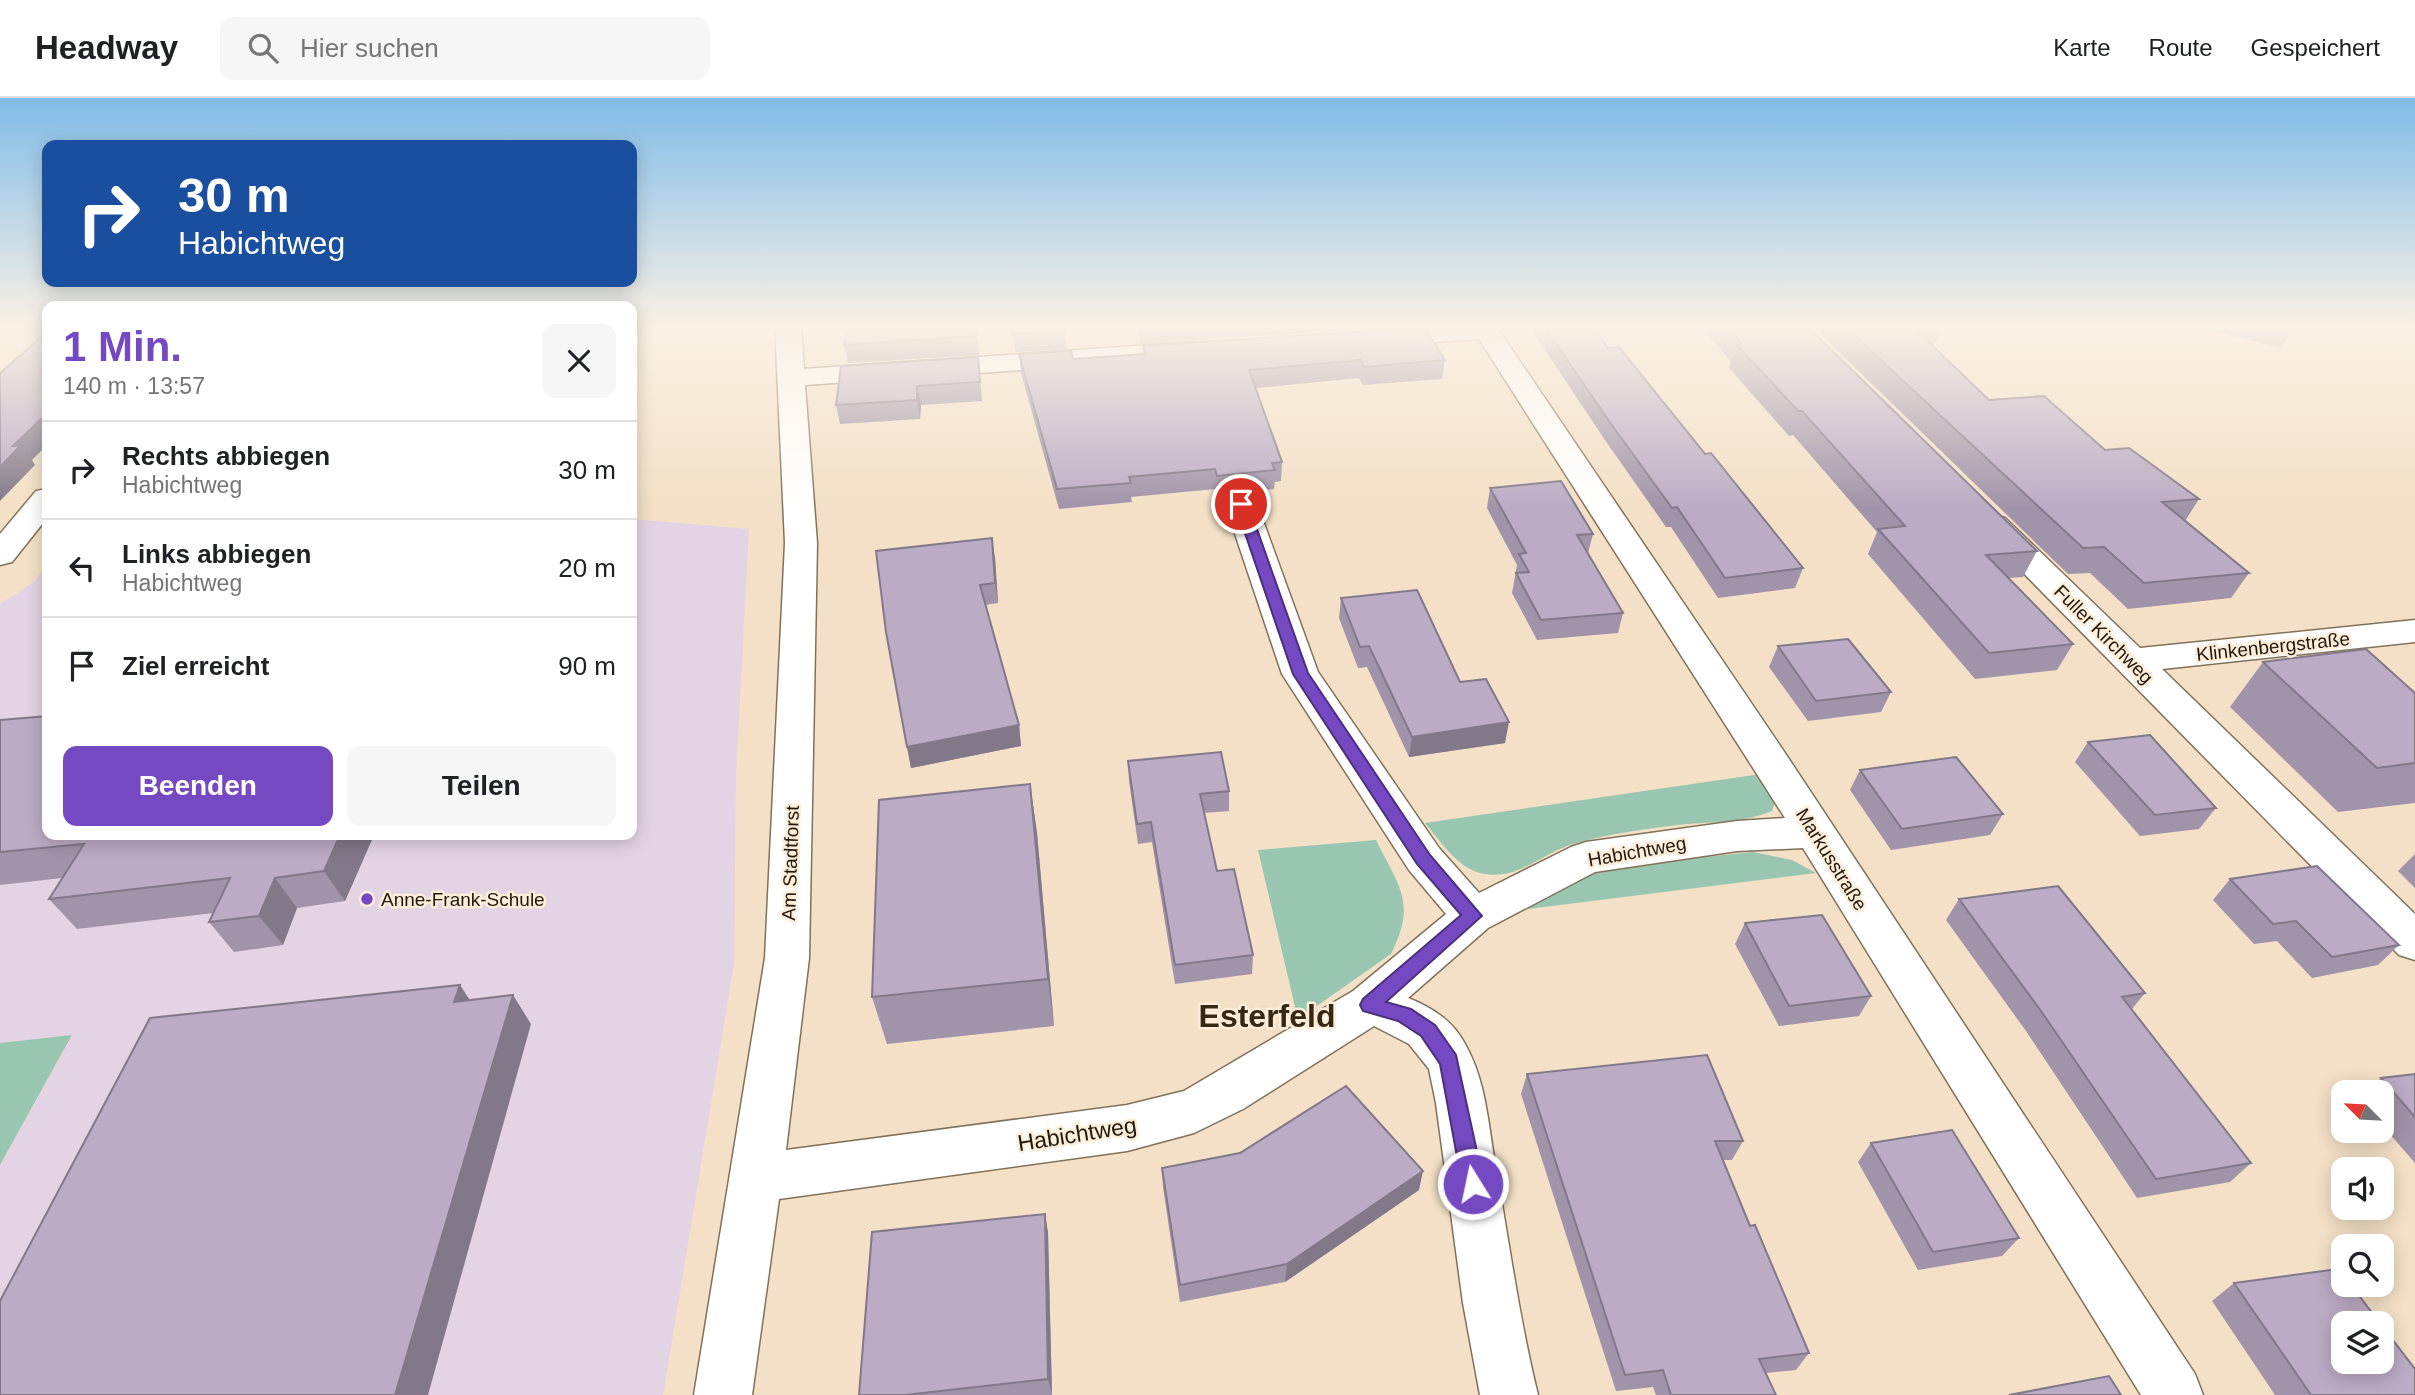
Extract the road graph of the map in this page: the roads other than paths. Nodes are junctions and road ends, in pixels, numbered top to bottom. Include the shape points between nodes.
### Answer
1 (792, 387) edge
2 (1523, 387) edge
3 (1972, 503) edge
4 (42, 504) edge
5 (1241, 504) dead end
6 (0, 555) edge
7 (2415, 631) edge
8 (2131, 661) junction
9 (1814, 832) junction
10 (1473, 916) junction
11 (2415, 942) edge
12 (1369, 1005) junction
13 (755, 1178) junction
14 (723, 1395) edge
15 (1509, 1395) edge
16 (2174, 1395) edge

1 - 13 street, Am Stadtforst via 801,543 787,958
2 - 9 street, Markusstraße
3 - 8 street, Fuller Kirchweg
4 - 6 street
5 - 10 street via 1300,674 1424,859
7 - 8 street, Klinkenbergstraße
8 - 11 street, Fuller Kirchweg
9 - 10 street, Habichtweg via 1682,842 1586,858
9 - 16 street, Markusstraße
10 - 12 street, Habichtweg
12 - 13 street, Habichtweg via 1195,1111 1127,1128
12 - 15 street via 1404,1015 1428,1031 1449,1061
13 - 14 street, Am Stadtforst

